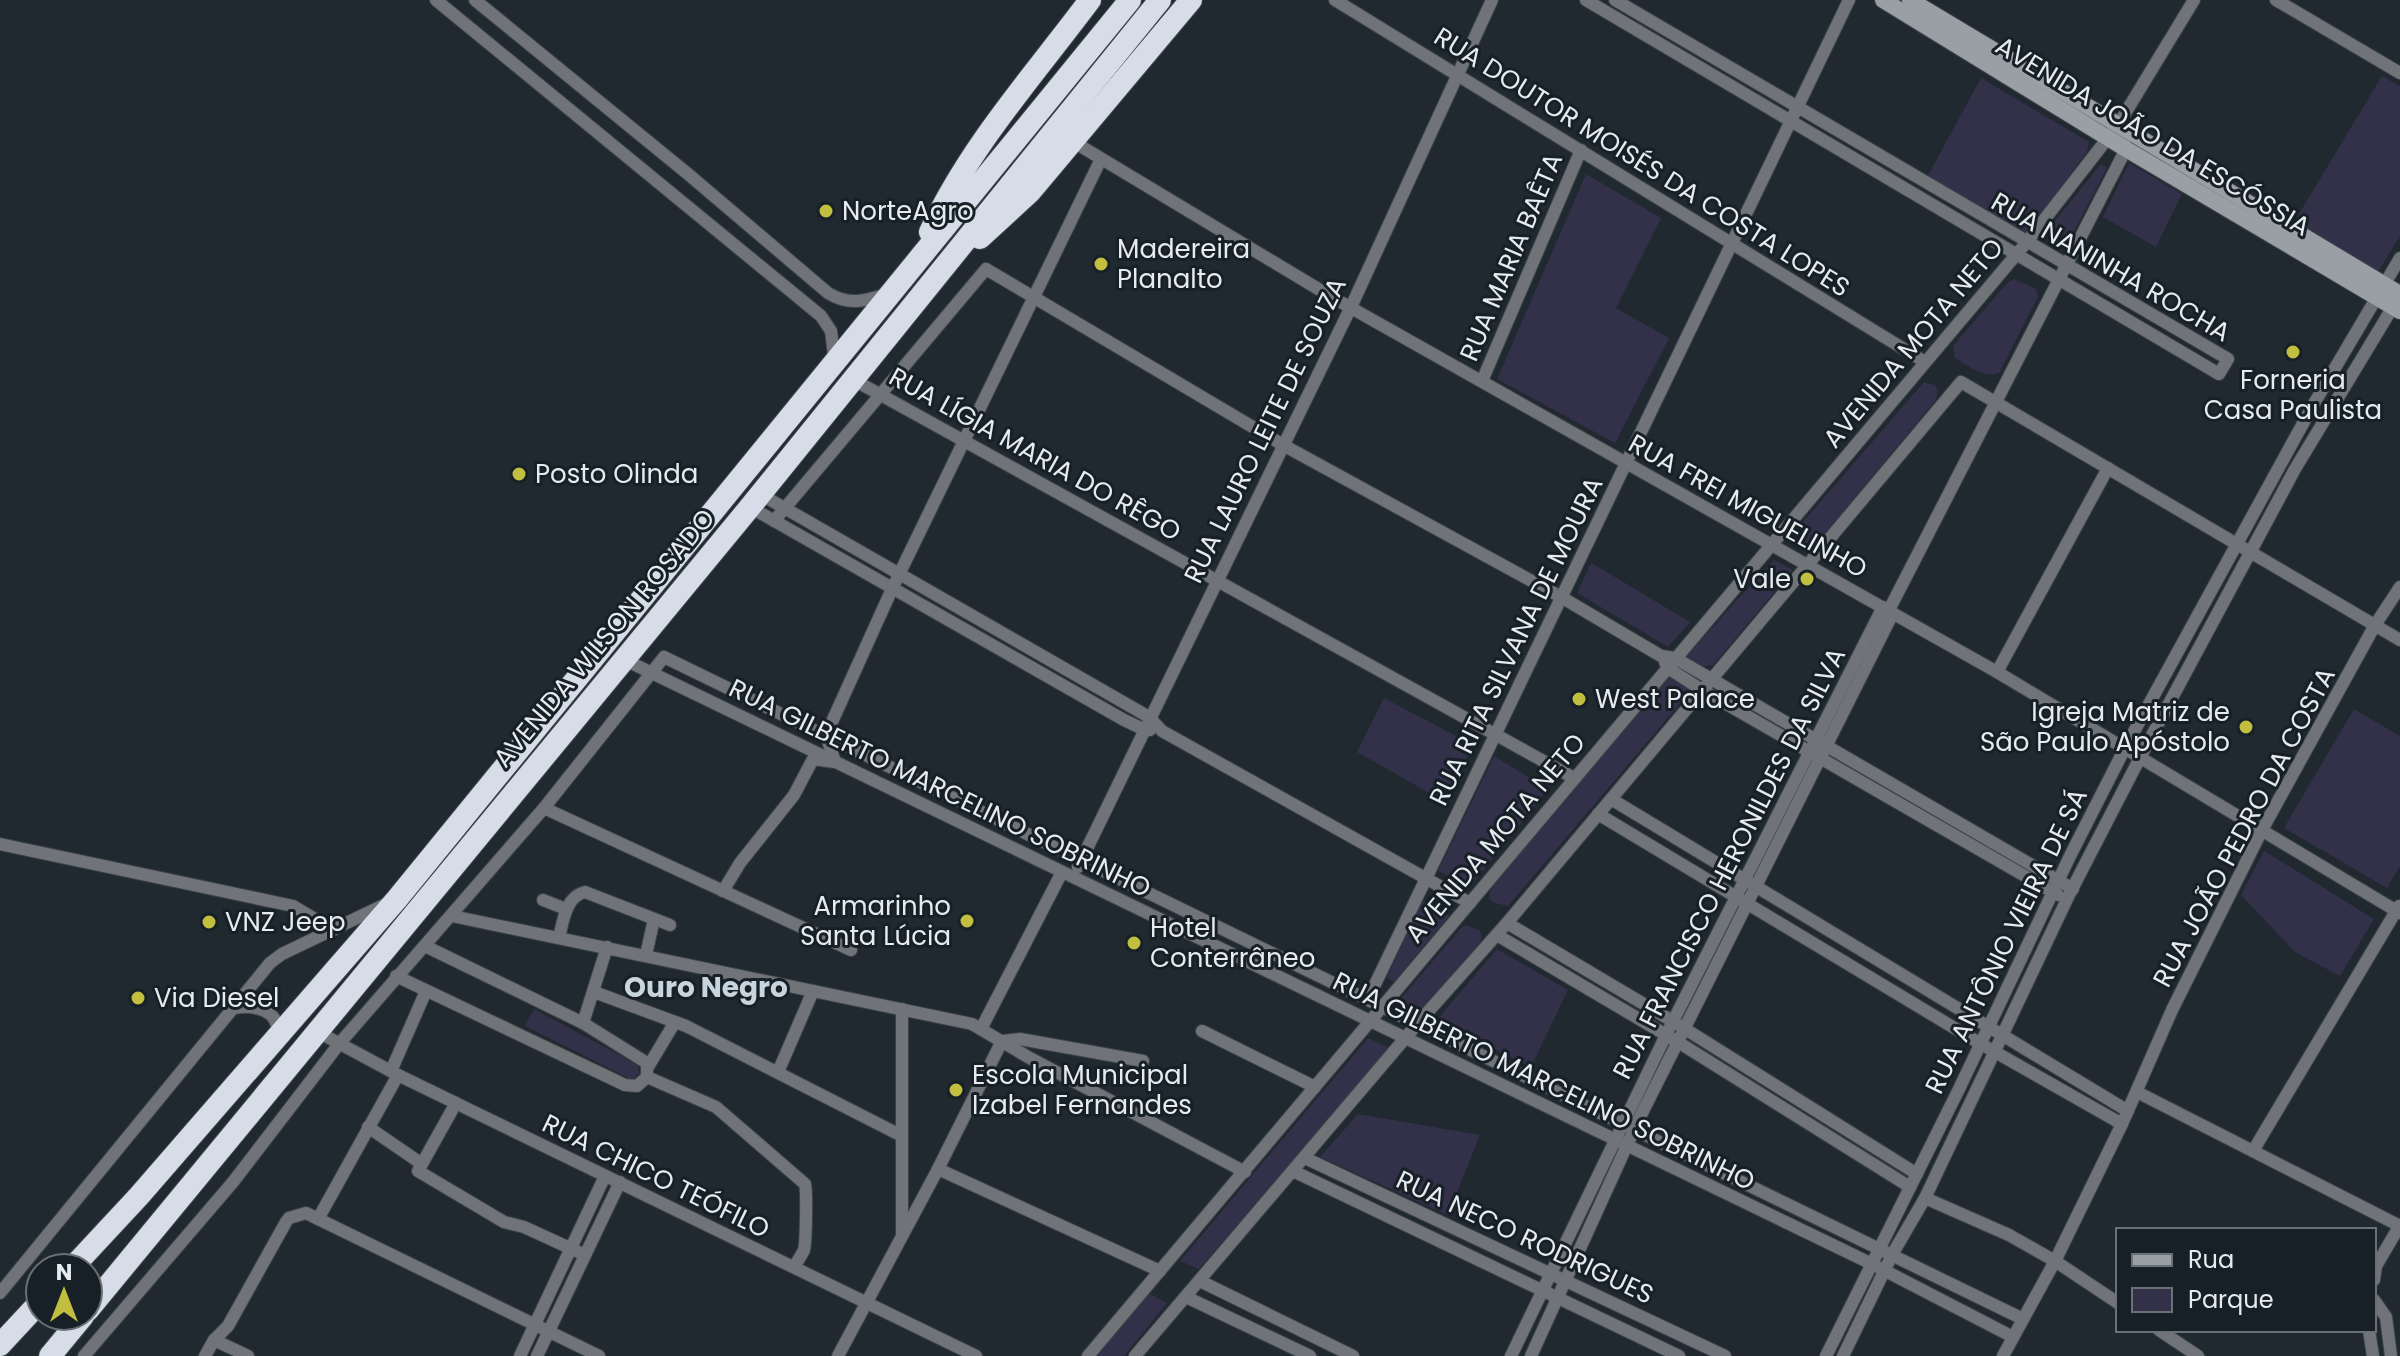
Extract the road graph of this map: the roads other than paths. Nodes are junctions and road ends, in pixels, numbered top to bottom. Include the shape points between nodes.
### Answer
1 (436, 0) edge
2 (475, 0) edge
3 (1090, 0) edge
4 (1130, 0) edge
5 (1160, 0) edge
6 (1191, 0) edge
7 (1335, 0) edge
8 (1492, 0) edge
9 (1586, 0) edge
10 (1615, 0) edge
11 (1849, 0) edge
12 (1883, 0) edge
13 (1910, 0) edge
14 (2194, 0) edge
15 (2276, 0) edge
16 (509, 58) junction
17 (554, 64) junction
18 (2400, 73) edge
19 (1458, 75) junction
20 (1797, 108) junction
21 (1791, 122) junction
22 (2113, 131) junction
23 (600, 135) junction
24 (1072, 141) junction
25 (2126, 149) junction
26 (1581, 150) junction
27 (665, 155) junction
28 (1101, 159) junction
29 (1732, 243) junction
30 (2026, 243) junction
31 (2015, 255) junction
32 (2400, 258) edge
33 (2067, 266) junction
34 (923, 272) junction
35 (2059, 281) junction
36 (894, 291) junction
37 (2381, 291) junction
38 (1034, 295) junction
39 (2398, 302) edge
40 (1351, 307) junction
41 (1925, 362) junction
42 (843, 371) junction
43 (1482, 381) junction
44 (879, 393) junction
45 (1996, 403) junction
46 (964, 440) junction
47 (1283, 445) junction
48 (1626, 462) junction
49 (2108, 468) junction
50 (755, 500) junction
51 (784, 509) junction
52 (774, 521) junction
53 (1772, 544) junction
54 (2237, 544) junction
55 (2250, 552) junction
56 (1808, 564) junction
57 (898, 574) junction
58 (1217, 579) junction
59 (2400, 587) edge
60 (892, 589) junction
61 (1561, 597) junction
62 (1888, 610) junction
63 (2375, 625) junction
64 (2400, 640) edge
65 (623, 659) junction
66 (1668, 661) junction
67 (1997, 672) junction
68 (652, 673) junction
69 (1711, 679) junction
70 (1702, 690) junction
71 (1149, 717) junction
72 (1143, 729) junction
73 (1162, 731) junction
74 (1495, 734) junction
75 (826, 735) junction
76 (2125, 748) junction
77 (1818, 750) junction
78 (2140, 757) junction
79 (835, 762) junction
80 (1574, 778) junction
81 (1611, 799) junction
82 (544, 808) junction
83 (1598, 814) junction
84 (996, 818) junction
85 (2262, 830) junction
86 (986, 835) junction
87 (0, 844) edge
88 (1081, 859) junction
89 (1067, 874) junction
90 (1426, 879) junction
91 (1751, 883) junction
92 (2055, 886) junction
93 (723, 891) junction
94 (2070, 894) junction
95 (397, 899) junction
96 (543, 900) dead end
97 (1742, 900) junction
98 (1470, 903) junction
99 (566, 909) junction
100 (2399, 910) edge
101 (452, 916) junction
102 (654, 919) junction
103 (1507, 923) junction
104 (670, 925) dead end
105 (333, 930) junction
106 (1497, 935) junction
107 (559, 938) junction
108 (425, 946) junction
109 (607, 947) junction
110 (851, 950) dead end
111 (646, 955) junction
112 (396, 976) junction
113 (426, 991) junction
114 (813, 991) junction
115 (594, 992) junction
116 (1368, 999) junction
117 (1382, 1005) junction
118 (234, 1008) junction
119 (902, 1009) junction
120 (1370, 1021) junction
121 (675, 1022) junction
122 (583, 1023) junction
123 (1418, 1023) junction
124 (1679, 1025) junction
125 (1989, 1027) junction
126 (981, 1029) junction
127 (1202, 1031) dead end
128 (318, 1032) junction
129 (1666, 1035) junction
130 (2002, 1035) junction
131 (278, 1037) junction
132 (1406, 1038) junction
133 (1002, 1041) junction
134 (1678, 1042) junction
135 (339, 1044) junction
136 (1981, 1044) junction
137 (1994, 1051) junction
138 (1143, 1061) dead end
139 (647, 1072) junction
140 (778, 1072) junction
141 (395, 1073) junction
142 (1765, 1079) junction
143 (1315, 1087) junction
144 (2137, 1092) junction
145 (1757, 1093) junction
146 (456, 1103) junction
147 (2128, 1111) junction
148 (2122, 1124) junction
149 (1629, 1125) junction
150 (368, 1127) junction
151 (902, 1136) junction
152 (1621, 1142) junction
153 (2253, 1151) junction
154 (1305, 1158) junction
155 (422, 1164) junction
156 (938, 1169) junction
157 (1293, 1171) junction
158 (1245, 1172) junction
159 (1917, 1174) junction
160 (605, 1176) junction
161 (620, 1182) junction
162 (1910, 1187) junction
163 (1925, 1198) junction
164 (318, 1219) junction
165 (2400, 1225) edge
166 (902, 1236) junction
167 (1880, 1247) junction
168 (571, 1248) junction
169 (87, 1252) edge
170 (1893, 1253) junction
171 (585, 1255) junction
172 (2055, 1261) junction
173 (1872, 1264) junction
174 (2376, 1266) edge
175 (794, 1267) junction
176 (1884, 1270) junction
177 (1160, 1271) junction
178 (1551, 1274) junction
179 (1565, 1280) junction
180 (1200, 1281) junction
181 (104, 1291) edge
182 (1543, 1291) junction
183 (0, 1293) edge
184 (1186, 1297) junction
185 (1557, 1298) junction
186 (866, 1302) junction
187 (2116, 1302) edge
188 (2376, 1303) edge
189 (24, 1319) edge
190 (2023, 1319) junction
191 (535, 1325) junction
192 (228, 1326) junction
193 (70, 1332) edge
194 (549, 1332) junction
195 (2162, 1332) edge
196 (2369, 1332) edge
197 (2013, 1337) junction
198 (214, 1340) junction
199 (0, 1345) edge
200 (224, 1351) edge
201 (1701, 1351) edge
202 (1335, 1352) edge
203 (50, 1356) edge
204 (84, 1356) edge
205 (205, 1356) edge
206 (248, 1356) edge
207 (520, 1356) edge
208 (537, 1356) edge
209 (599, 1356) edge
210 (838, 1356) edge
211 (976, 1356) edge
212 (1088, 1356) edge
213 (1135, 1356) edge
214 (1310, 1356) edge
215 (1352, 1356) edge
216 (1511, 1356) edge
217 (1531, 1356) edge
218 (1679, 1356) edge
219 (1725, 1356) edge
220 (1826, 1356) edge
221 (1843, 1356) edge
222 (2003, 1356) edge
223 (2198, 1356) edge
224 (2373, 1356) edge
225 (2391, 1356) edge

1 - 16 street
2 - 17 street
3 - 34 highway via 946,198
4 - 34 highway, AVENIDA WILSON ROSADO via 961,207
5 - 34 highway, AVENIDA WILSON ROSADO via 980,221
6 - 24 highway
7 - 19 street, RUA DOUTOR MOISÉS DA COSTA LOPES
8 - 19 street, RUA LAURO LEITE DE SOUZA
9 - 21 street, RUA NANINHA ROCHA
10 - 20 street, RUA NANINHA ROCHA
11 - 20 street, RUA RITA SILVANA DE MOURA
12 - 22 main road, AVENIDA JOÃO DA ESCÓSSIA
13 - 22 main road, AVENIDA JOÃO DA ESCÓSSIA
14 - 22 street, AVENIDA MOTA NETO
15 - 18 street
16 - 17 street via 491,36 496,26
16 - 23 street
17 - 27 street
19 - 26 street, RUA DOUTOR MOISÉS DA COSTA LOPES
19 - 40 street, RUA LAURO LEITE DE SOUZA
20 - 21 street, RUA RITA SILVANA DE MOURA
20 - 30 street, RUA NANINHA ROCHA
21 - 29 street, RUA RITA SILVANA DE MOURA
21 - 31 street, RUA NANINHA ROCHA
22 - 25 main road, AVENIDA JOÃO DA ESCÓSSIA
22 - 30 street, AVENIDA MOTA NETO
22 - 37 main road, AVENIDA JOÃO DA ESCÓSSIA
23 - 27 street via 677,188 684,179
23 - 42 street via 821,316
24 - 28 street, RUA FREI MIGUELINHO
24 - 34 highway via 1030,192
25 - 33 street
25 - 37 main road, AVENIDA JOÃO DA ESCÓSSIA
26 - 29 street, RUA DOUTOR MOISÉS DA COSTA LOPES
26 - 43 street, RUA MARIA BAÊTA
27 - 36 street via 835,297 859,302
28 - 38 street
28 - 40 street, RUA FREI MIGUELINHO
29 - 41 street, RUA DOUTOR MOISÉS DA COSTA LOPES
29 - 48 street, RUA RITA SILVANA DE MOURA
30 - 31 street, AVENIDA MOTA NETO
30 - 33 street, RUA NANINHA ROCHA
31 - 35 street, RUA NANINHA ROCHA
31 - 41 street, AVENIDA MOTA NETO
32 - 37 street, RUA ANTÔNIO VIEIRA DE SÁ
33 - 35 street
33 - 35 street, RUA NANINHA ROCHA via 2228,359 2219,374
34 - 36 highway, AVENIDA WILSON ROSADO
34 - 42 highway, AVENIDA WILSON ROSADO
35 - 45 street
36 - 42 highway, AVENIDA WILSON ROSADO
37 - 39 main road, AVENIDA JOÃO DA ESCÓSSIA
37 - 54 street, RUA ANTÔNIO VIEIRA DE SÁ
38 - 44 street via 986,269
38 - 46 street
38 - 47 street
39 - 55 street, RUA ANTÔNIO VIEIRA DE SÁ
40 - 43 street, RUA FREI MIGUELINHO
40 - 47 street, RUA LAURO LEITE DE SOUZA
41 - 53 street, AVENIDA MOTA NETO
42 - 44 street, RUA LÍGIA MARIA DO RÊGO
42 - 50 highway, AVENIDA WILSON ROSADO
42 - 95 highway, AVENIDA WILSON ROSADO
43 - 48 street, RUA FREI MIGUELINHO
44 - 46 street, RUA LÍGIA MARIA DO RÊGO
44 - 51 street
45 - 49 street
45 - 56 street via 1961,382
45 - 62 street, RUA FRANCISCO HERONILDES DA SILVA
46 - 57 street
46 - 58 street, RUA LÍGIA MARIA DO RÊGO
47 - 58 street, RUA LAURO LEITE DE SOUZA
47 - 61 street
48 - 53 street, RUA FREI MIGUELINHO
48 - 61 street, RUA RITA SILVANA DE MOURA
49 - 54 street
49 - 67 street
50 - 51 street
50 - 52 street
50 - 65 highway, AVENIDA WILSON ROSADO
51 - 52 street
51 - 57 street
52 - 60 street
53 - 56 street, RUA FREI MIGUELINHO
53 - 66 street, AVENIDA MOTA NETO
54 - 55 street
54 - 76 street, RUA ANTÔNIO VIEIRA DE SÁ
55 - 63 street
55 - 78 street, RUA ANTÔNIO VIEIRA DE SÁ
56 - 62 street, RUA FREI MIGUELINHO
56 - 69 street
57 - 60 street
57 - 71 street
58 - 71 street, RUA LAURO LEITE DE SOUZA
58 - 74 street, RUA LÍGIA MARIA DO RÊGO
59 - 63 street, RUA JOÃO PEDRO DA COSTA
60 - 72 street
60 - 75 street
61 - 66 street
61 - 74 street, RUA RITA SILVANA DE MOURA
62 - 67 street, RUA FREI MIGUELINHO
62 - 77 street, RUA FRANCISCO HERONILDES DA SILVA
63 - 64 street
63 - 85 street, RUA JOÃO PEDRO DA COSTA
65 - 68 street, RUA GILBERTO MARCELINO SOBRINHO
65 - 128 highway, AVENIDA WILSON ROSADO
66 - 69 street
66 - 70 street
66 - 80 street, AVENIDA MOTA NETO
67 - 76 street, RUA FREI MIGUELINHO
68 - 75 street, RUA GILBERTO MARCELINO SOBRINHO via 664,657
68 - 79 street, RUA GILBERTO MARCELINO SOBRINHO
68 - 82 street
69 - 70 street
69 - 77 street
70 - 77 street
70 - 81 street
71 - 72 street, RUA LAURO LEITE DE SOUZA
71 - 73 street
72 - 73 street
72 - 88 street, RUA LAURO LEITE DE SOUZA
73 - 90 street
74 - 80 street, RUA LÍGIA MARIA DO RÊGO
74 - 90 street, RUA RITA SILVANA DE MOURA
75 - 79 street
75 - 84 street, RUA GILBERTO MARCELINO SOBRINHO
76 - 78 street, RUA FREI MIGUELINHO
76 - 92 street, RUA ANTÔNIO VIEIRA DE SÁ
77 - 91 street, RUA FRANCISCO HERONILDES DA SILVA
77 - 92 street
78 - 85 street, RUA FREI MIGUELINHO
78 - 94 street, RUA ANTÔNIO VIEIRA DE SÁ
79 - 86 street, RUA GILBERTO MARCELINO SOBRINHO
79 - 93 street via 813,759 794,795
80 - 98 street, AVENIDA MOTA NETO
81 - 83 street
81 - 91 street
82 - 93 street
82 - 101 street
83 - 97 street
83 - 103 street
84 - 86 street
84 - 88 street, RUA GILBERTO MARCELINO SOBRINHO
85 - 100 street, RUA FREI MIGUELINHO
85 - 144 street, RUA JOÃO PEDRO DA COSTA
86 - 89 street, RUA GILBERTO MARCELINO SOBRINHO
87 - 105 street via 293,906
88 - 89 street, RUA LAURO LEITE DE SOUZA
88 - 116 street, RUA GILBERTO MARCELINO SOBRINHO
89 - 120 street, RUA GILBERTO MARCELINO SOBRINHO
89 - 126 street, RUA LAURO LEITE DE SOUZA
90 - 98 street
90 - 116 street, RUA RITA SILVANA DE MOURA
91 - 97 street, RUA FRANCISCO HERONILDES DA SILVA
91 - 125 street
92 - 94 street
92 - 125 street, RUA ANTÔNIO VIEIRA DE SÁ
93 - 110 street
94 - 130 street, RUA ANTÔNIO VIEIRA DE SÁ
95 - 105 street
95 - 131 highway, AVENIDA WILSON ROSADO
96 - 99 street
97 - 124 street, RUA FRANCISCO HERONILDES DA SILVA
97 - 136 street
98 - 117 street, AVENIDA MOTA NETO
99 - 102 street via 575,895 585,892
99 - 107 street
100 - 153 street
101 - 107 street
101 - 108 street
102 - 104 street
102 - 111 street
103 - 106 street
103 - 124 street
105 - 118 street via 270,963
106 - 123 street
106 - 129 street
107 - 109 street
108 - 112 street
108 - 122 street
109 - 111 street
109 - 115 street
111 - 114 street
112 - 113 street
112 - 135 street
113 - 139 street via 625,1085 637,1086
113 - 141 street
114 - 119 street
114 - 140 street
115 - 121 street
115 - 122 street
116 - 117 street, RUA GILBERTO MARCELINO SOBRINHO
117 - 120 street, AVENIDA MOTA NETO
117 - 123 street, RUA GILBERTO MARCELINO SOBRINHO
118 - 131 street via 248,1006 273,1016
118 - 183 street
119 - 126 street
119 - 151 street
120 - 132 street, RUA GILBERTO MARCELINO SOBRINHO
120 - 143 street, AVENIDA MOTA NETO
121 - 139 street
121 - 140 street
122 - 139 street via 636,1054
123 - 132 street
123 - 149 street, RUA GILBERTO MARCELINO SOBRINHO
124 - 129 street, RUA FRANCISCO HERONILDES DA SILVA
124 - 134 street, RUA FRANCISCO HERONILDES DA SILVA
124 - 142 street
125 - 130 street
125 - 136 street, RUA ANTÔNIO VIEIRA DE SÁ
126 - 133 street
127 - 143 street
128 - 135 street, RUA CHICO TEÓFILO
128 - 181 highway, AVENIDA WILSON ROSADO
129 - 134 street
129 - 149 street, RUA FRANCISCO HERONILDES DA SILVA
130 - 137 street, RUA ANTÔNIO VIEIRA DE SÁ
130 - 147 street
131 - 169 highway, AVENIDA WILSON ROSADO
132 - 152 street, RUA GILBERTO MARCELINO SOBRINHO
132 - 154 street
133 - 138 street via 1020,1039
133 - 156 street
133 - 158 street
134 - 145 street
134 - 149 street, RUA FRANCISCO HERONILDES DA SILVA
135 - 141 street, RUA CHICO TEÓFILO
135 - 204 street via 233,1182
136 - 137 street
136 - 159 street, RUA ANTÔNIO VIEIRA DE SÁ
137 - 148 street
137 - 163 street, RUA ANTÔNIO VIEIRA DE SÁ
139 - 175 street via 716,1107 805,1184 805,1244
140 - 151 street
141 - 146 street, RUA CHICO TEÓFILO
141 - 150 street
142 - 145 street
142 - 159 street
143 - 158 street, AVENIDA MOTA NETO
144 - 147 street, RUA JOÃO PEDRO DA COSTA
144 - 153 street
145 - 162 street
146 - 155 street
146 - 160 street, RUA CHICO TEÓFILO
147 - 148 street, RUA JOÃO PEDRO DA COSTA
148 - 172 street, RUA JOÃO PEDRO DA COSTA
149 - 152 street, RUA FRANCISCO HERONILDES DA SILVA
149 - 167 street, RUA GILBERTO MARCELINO SOBRINHO
150 - 155 street
150 - 164 street
151 - 166 street
152 - 173 street, RUA GILBERTO MARCELINO SOBRINHO
152 - 178 street, RUA FRANCISCO HERONILDES DA SILVA
152 - 179 street, RUA FRANCISCO HERONILDES DA SILVA
153 - 165 street
154 - 157 street
154 - 178 street, RUA NECO RODRIGUES
155 - 168 street via 418,1171 504,1222
156 - 166 street
156 - 177 street
157 - 180 street
157 - 182 street, RUA NECO RODRIGUES
158 - 177 street, AVENIDA MOTA NETO
159 - 162 street, RUA ANTÔNIO VIEIRA DE SÁ
160 - 161 street, RUA CHICO TEÓFILO
160 - 168 street
161 - 171 street
161 - 175 street, RUA CHICO TEÓFILO
162 - 167 street, RUA ANTÔNIO VIEIRA DE SÁ
163 - 170 street, RUA ANTÔNIO VIEIRA DE SÁ
163 - 172 street
164 - 191 street
164 - 192 street via 306,1213 289,1218
165 - 174 street
166 - 186 street
167 - 170 street, RUA GILBERTO MARCELINO SOBRINHO
167 - 173 street, RUA ANTÔNIO VIEIRA DE SÁ
168 - 171 street
168 - 191 street
170 - 176 street, RUA ANTÔNIO VIEIRA DE SÁ
170 - 190 street, RUA GILBERTO MARCELINO SOBRINHO
171 - 194 street
172 - 187 street
172 - 190 street, RUA JOÃO PEDRO DA COSTA
173 - 176 street, RUA GILBERTO MARCELINO SOBRINHO
173 - 220 street, RUA ANTÔNIO VIEIRA DE SÁ
175 - 186 street, RUA CHICO TEÓFILO
176 - 197 street, RUA GILBERTO MARCELINO SOBRINHO
176 - 221 street, RUA ANTÔNIO VIEIRA DE SÁ
177 - 212 street, AVENIDA MOTA NETO
178 - 179 street, RUA NECO RODRIGUES
178 - 182 street, RUA FRANCISCO HERONILDES DA SILVA
179 - 185 street, RUA FRANCISCO HERONILDES DA SILVA
179 - 201 street, RUA NECO RODRIGUES
180 - 184 street
180 - 202 street
182 - 185 street, RUA NECO RODRIGUES
182 - 216 street, RUA FRANCISCO HERONILDES DA SILVA
184 - 213 street
184 - 214 street
185 - 217 street, RUA FRANCISCO HERONILDES DA SILVA
185 - 218 street, RUA NECO RODRIGUES
186 - 210 street
186 - 211 street, RUA CHICO TEÓFILO
188 - 225 street via 2386,1317
189 - 199 highway
190 - 197 street, RUA JOÃO PEDRO DA COSTA
191 - 194 street
191 - 207 street
192 - 198 street
192 - 200 street
193 - 203 highway
194 - 208 street
194 - 209 street
195 - 223 street
196 - 224 street
197 - 222 street, RUA JOÃO PEDRO DA COSTA
198 - 200 street
198 - 205 street
200 - 206 street
201 - 219 street, RUA NECO RODRIGUES
202 - 215 street

